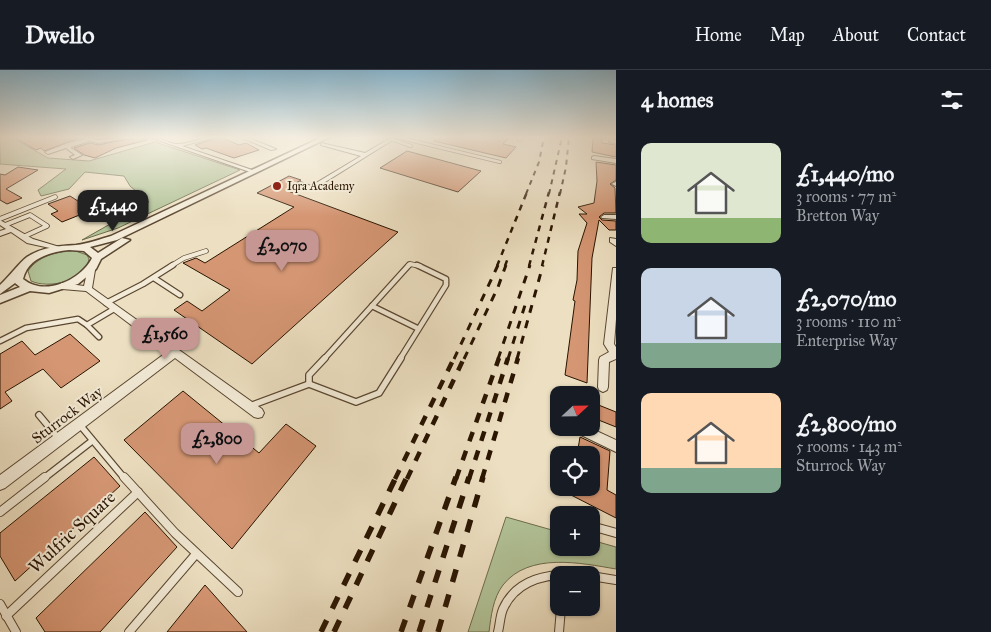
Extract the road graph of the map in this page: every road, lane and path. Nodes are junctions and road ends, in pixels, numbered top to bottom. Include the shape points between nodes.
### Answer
1 (229, 163) edge
2 (270, 163) edge
3 (278, 163) edge
4 (352, 163) edge
5 (252, 171) junction
6 (300, 184) dead end
7 (55, 198) dead end
8 (604, 217) dead end
9 (616, 217) edge
10 (2, 222) edge
11 (12, 229) junction
12 (0, 234) edge
13 (27, 239) junction
14 (78, 247) junction
15 (59, 248) junction
16 (206, 251) dead end
17 (97, 257) junction
18 (27, 263) junction
19 (91, 270) junction
20 (616, 270) edge
21 (18, 274) junction
22 (154, 278) junction
23 (62, 286) junction
24 (29, 288) junction
25 (88, 289) junction
26 (0, 290) edge
27 (180, 295) dead end
28 (0, 299) edge
29 (110, 306) junction
30 (372, 306) junction
31 (87, 325) junction
32 (418, 328) junction
33 (99, 336) dead end
34 (0, 341) edge
35 (175, 352) junction
36 (615, 354) edge
37 (309, 384) junction
38 (603, 387) dead end
39 (254, 410) joint
40 (39, 415) dead end
41 (79, 424) junction
42 (595, 436) edge
43 (59, 439) junction
44 (92, 441) junction
45 (616, 446) edge
46 (0, 483) edge
47 (138, 492) junction
48 (0, 512) edge
49 (600, 529) edge
50 (616, 534) edge
51 (196, 554) junction
52 (550, 576) edge
53 (600, 577) edge
54 (616, 580) edge
55 (238, 592) dead end
56 (0, 604) edge
57 (6, 616) junction
58 (560, 616) edge
59 (16, 632) edge
60 (130, 632) edge
61 (498, 632) edge
62 (559, 632) edge

1 - 5 street
2 - 5 street
3 - 17 street
4 - 6 street via 312,188
5 - 14 street via 114,238
7 - 10 lane
8 - 9 street
10 - 11 street
10 - 13 lane via 30,215 47,226
11 - 12 street
11 - 13 street
13 - 15 street
13 - 18 street via 33,250
14 - 15 street
14 - 17 street
15 - 18 street via 36,256
16 - 22 lane via 174,262
17 - 19 street
18 - 21 street
19 - 23 street
19 - 25 street
20 - 36 street via 608,344
21 - 24 street via 18,280
21 - 26 street
22 - 27 lane
22 - 29 lane
23 - 24 street
23 - 25 street
24 - 28 street
25 - 29 street
29 - 31 lane
29 - 35 street
30 - 32 lane
30 - 32 lane via 410,264 416,264 446,279 446,285
30 - 37 lane via 309,375
31 - 33 lane
31 - 34 lane via 78,319 26,328
32 - 37 lane via 379,393 356,402
35 - 39 street
35 - 41 street, Sturrock Way
36 - 38 street via 604,360
37 - 39 lane
40 - 43 lane
41 - 43 street, Sturrock Way
41 - 44 lane, Wulfric Square
42 - 45 street
43 - 46 street, Sturrock Way
44 - 47 lane, Wulfric Square
44 - 48 lane
47 - 51 lane, Wulfric Square
47 - 57 lane, Wulfric Square
49 - 50 lane
51 - 55 lane, Wulfric Square
51 - 60 lane
52 - 61 lane via 540,577 521,588 503,609
53 - 54 lane
56 - 57 lane
57 - 59 lane
58 - 62 lane

